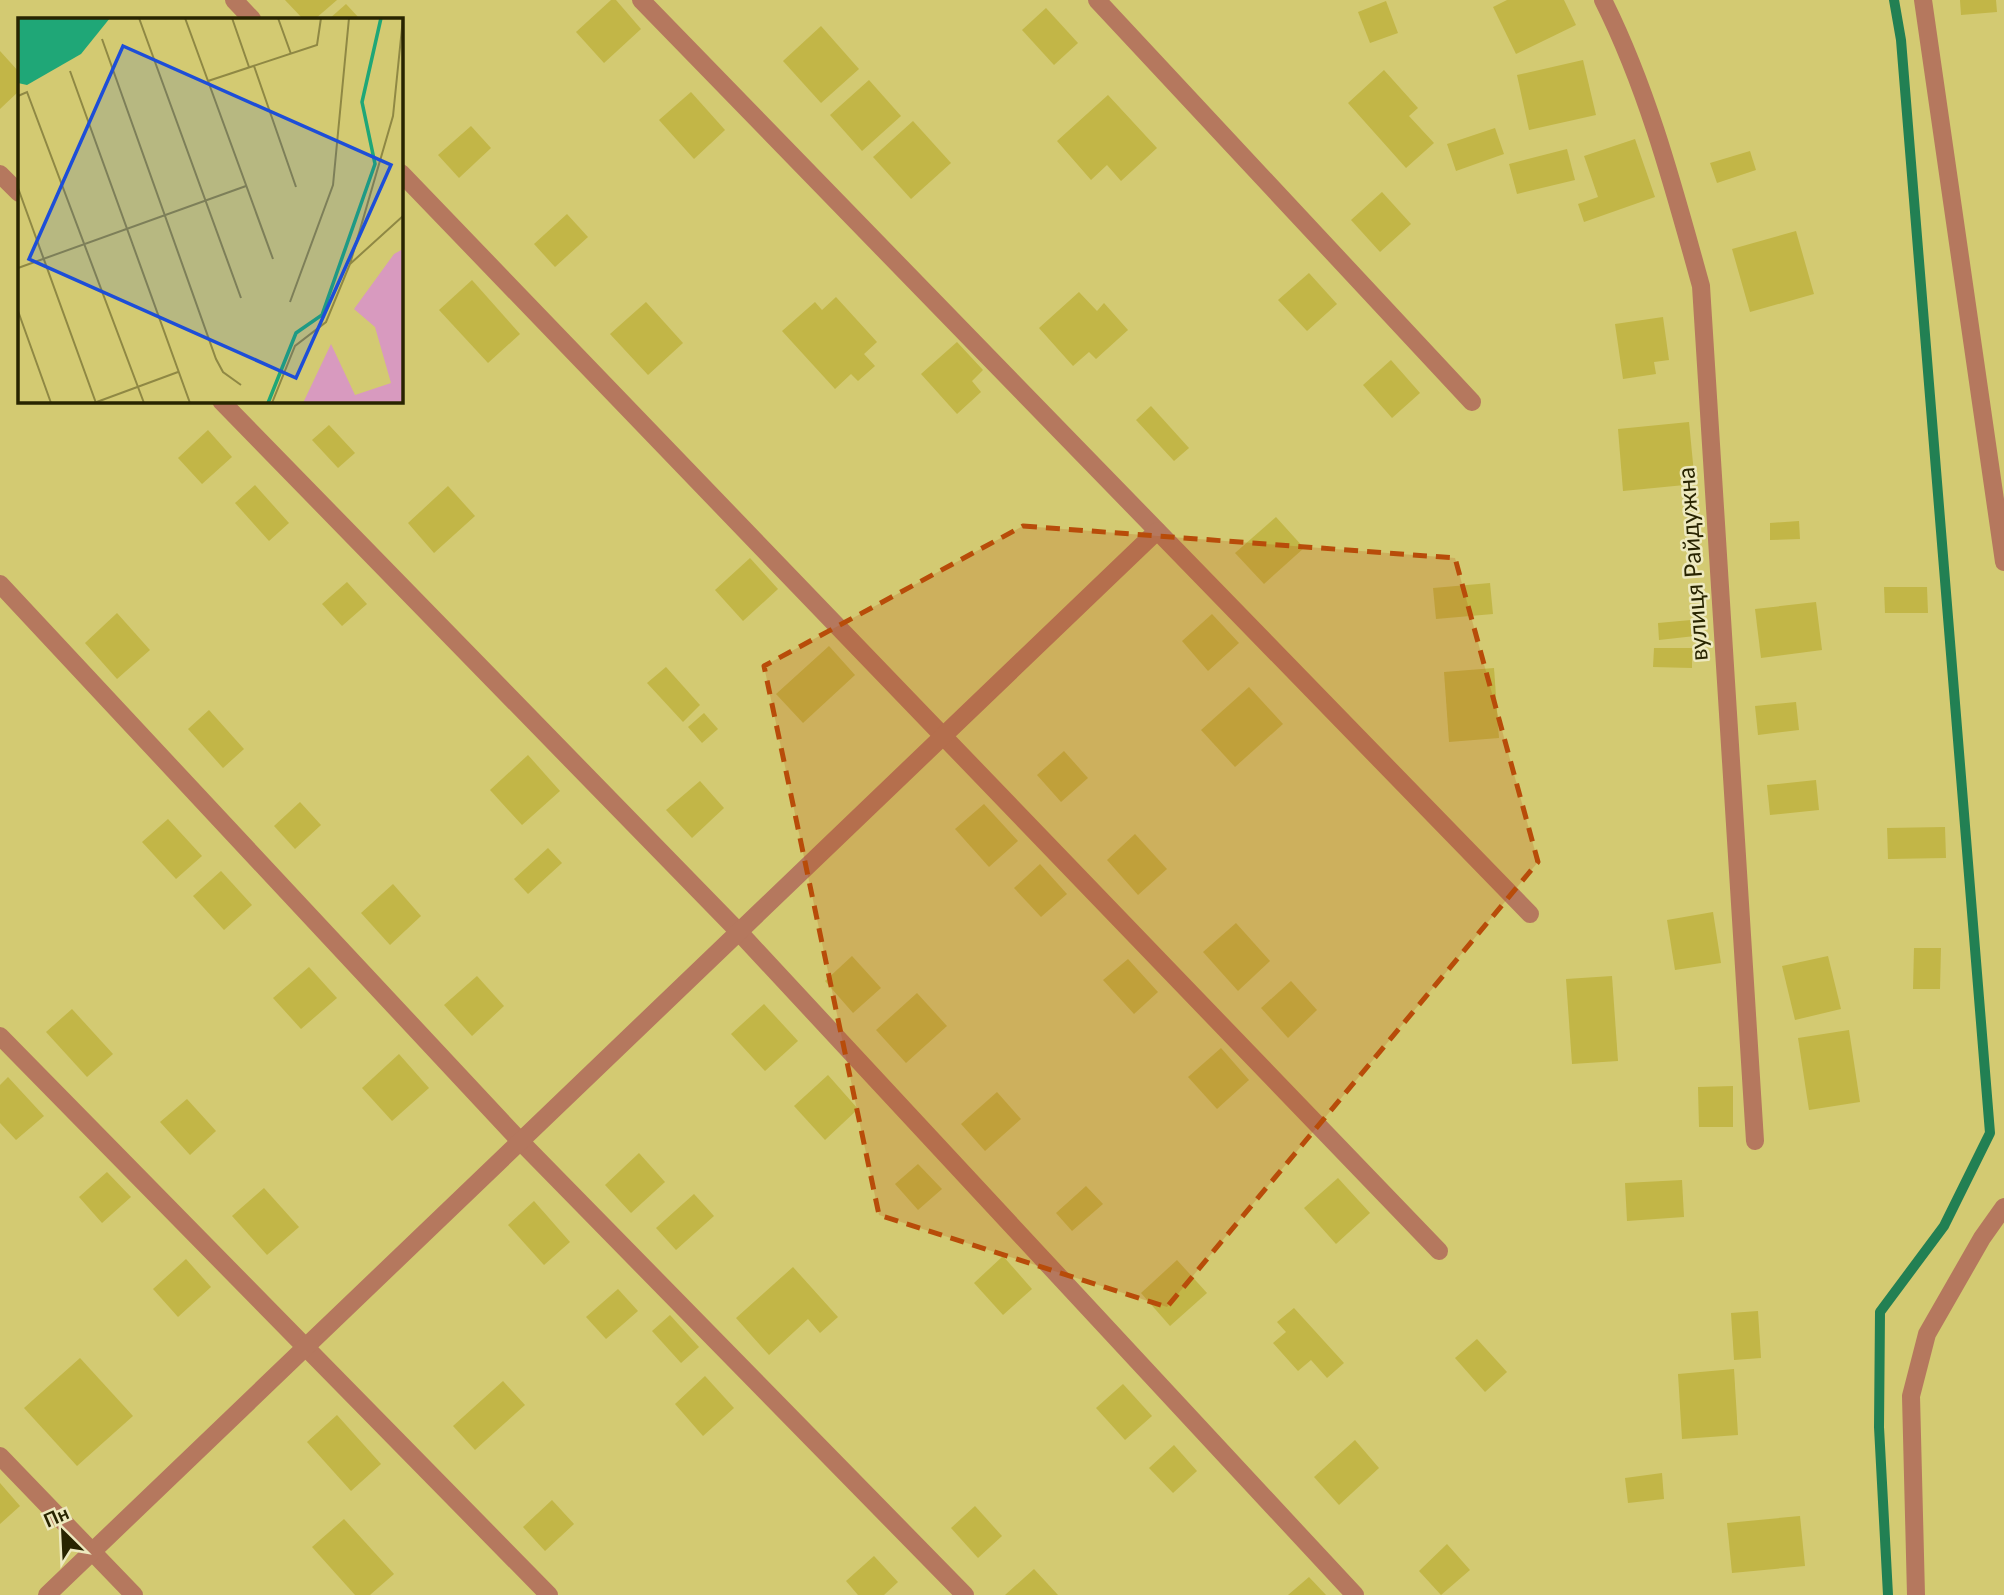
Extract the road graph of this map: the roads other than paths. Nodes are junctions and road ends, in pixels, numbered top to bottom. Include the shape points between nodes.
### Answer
1 (234, 0) edge
2 (641, 0) edge
3 (1097, 0) edge
4 (1603, 0) edge
5 (1923, 0) edge
6 (251, 18) edge
7 (0, 174) edge
8 (402, 174) edge
9 (18, 192) edge
10 (222, 402) edge
11 (1472, 402) dead end
12 (1157, 531) junction
13 (2004, 562) edge
14 (0, 584) edge
15 (943, 736) junction
16 (1530, 914) dead end
17 (739, 932) junction
18 (0, 1036) edge
19 (520, 1141) junction
20 (1755, 1141) dead end
21 (2004, 1206) edge
22 (1439, 1251) dead end
23 (306, 1347) junction
24 (0, 1456) edge
25 (92, 1551) junction
26 (47, 1595) edge
27 (134, 1595) edge
28 (549, 1595) edge
29 (965, 1595) edge
30 (1355, 1595) edge
31 (1916, 1595) edge

1 - 6 street
2 - 12 street
3 - 11 street
4 - 20 street, вулиця Райдужна via 1665,158 1701,286
5 - 13 street
7 - 9 street
8 - 15 street
10 - 17 street
12 - 15 street
12 - 16 street
14 - 19 street
15 - 17 street
15 - 22 street
17 - 19 street
17 - 30 street
18 - 23 street
19 - 23 street
19 - 29 street
21 - 31 street via 1927,1335 1911,1396
23 - 25 street
23 - 28 street
24 - 25 street
25 - 26 street
25 - 27 street

